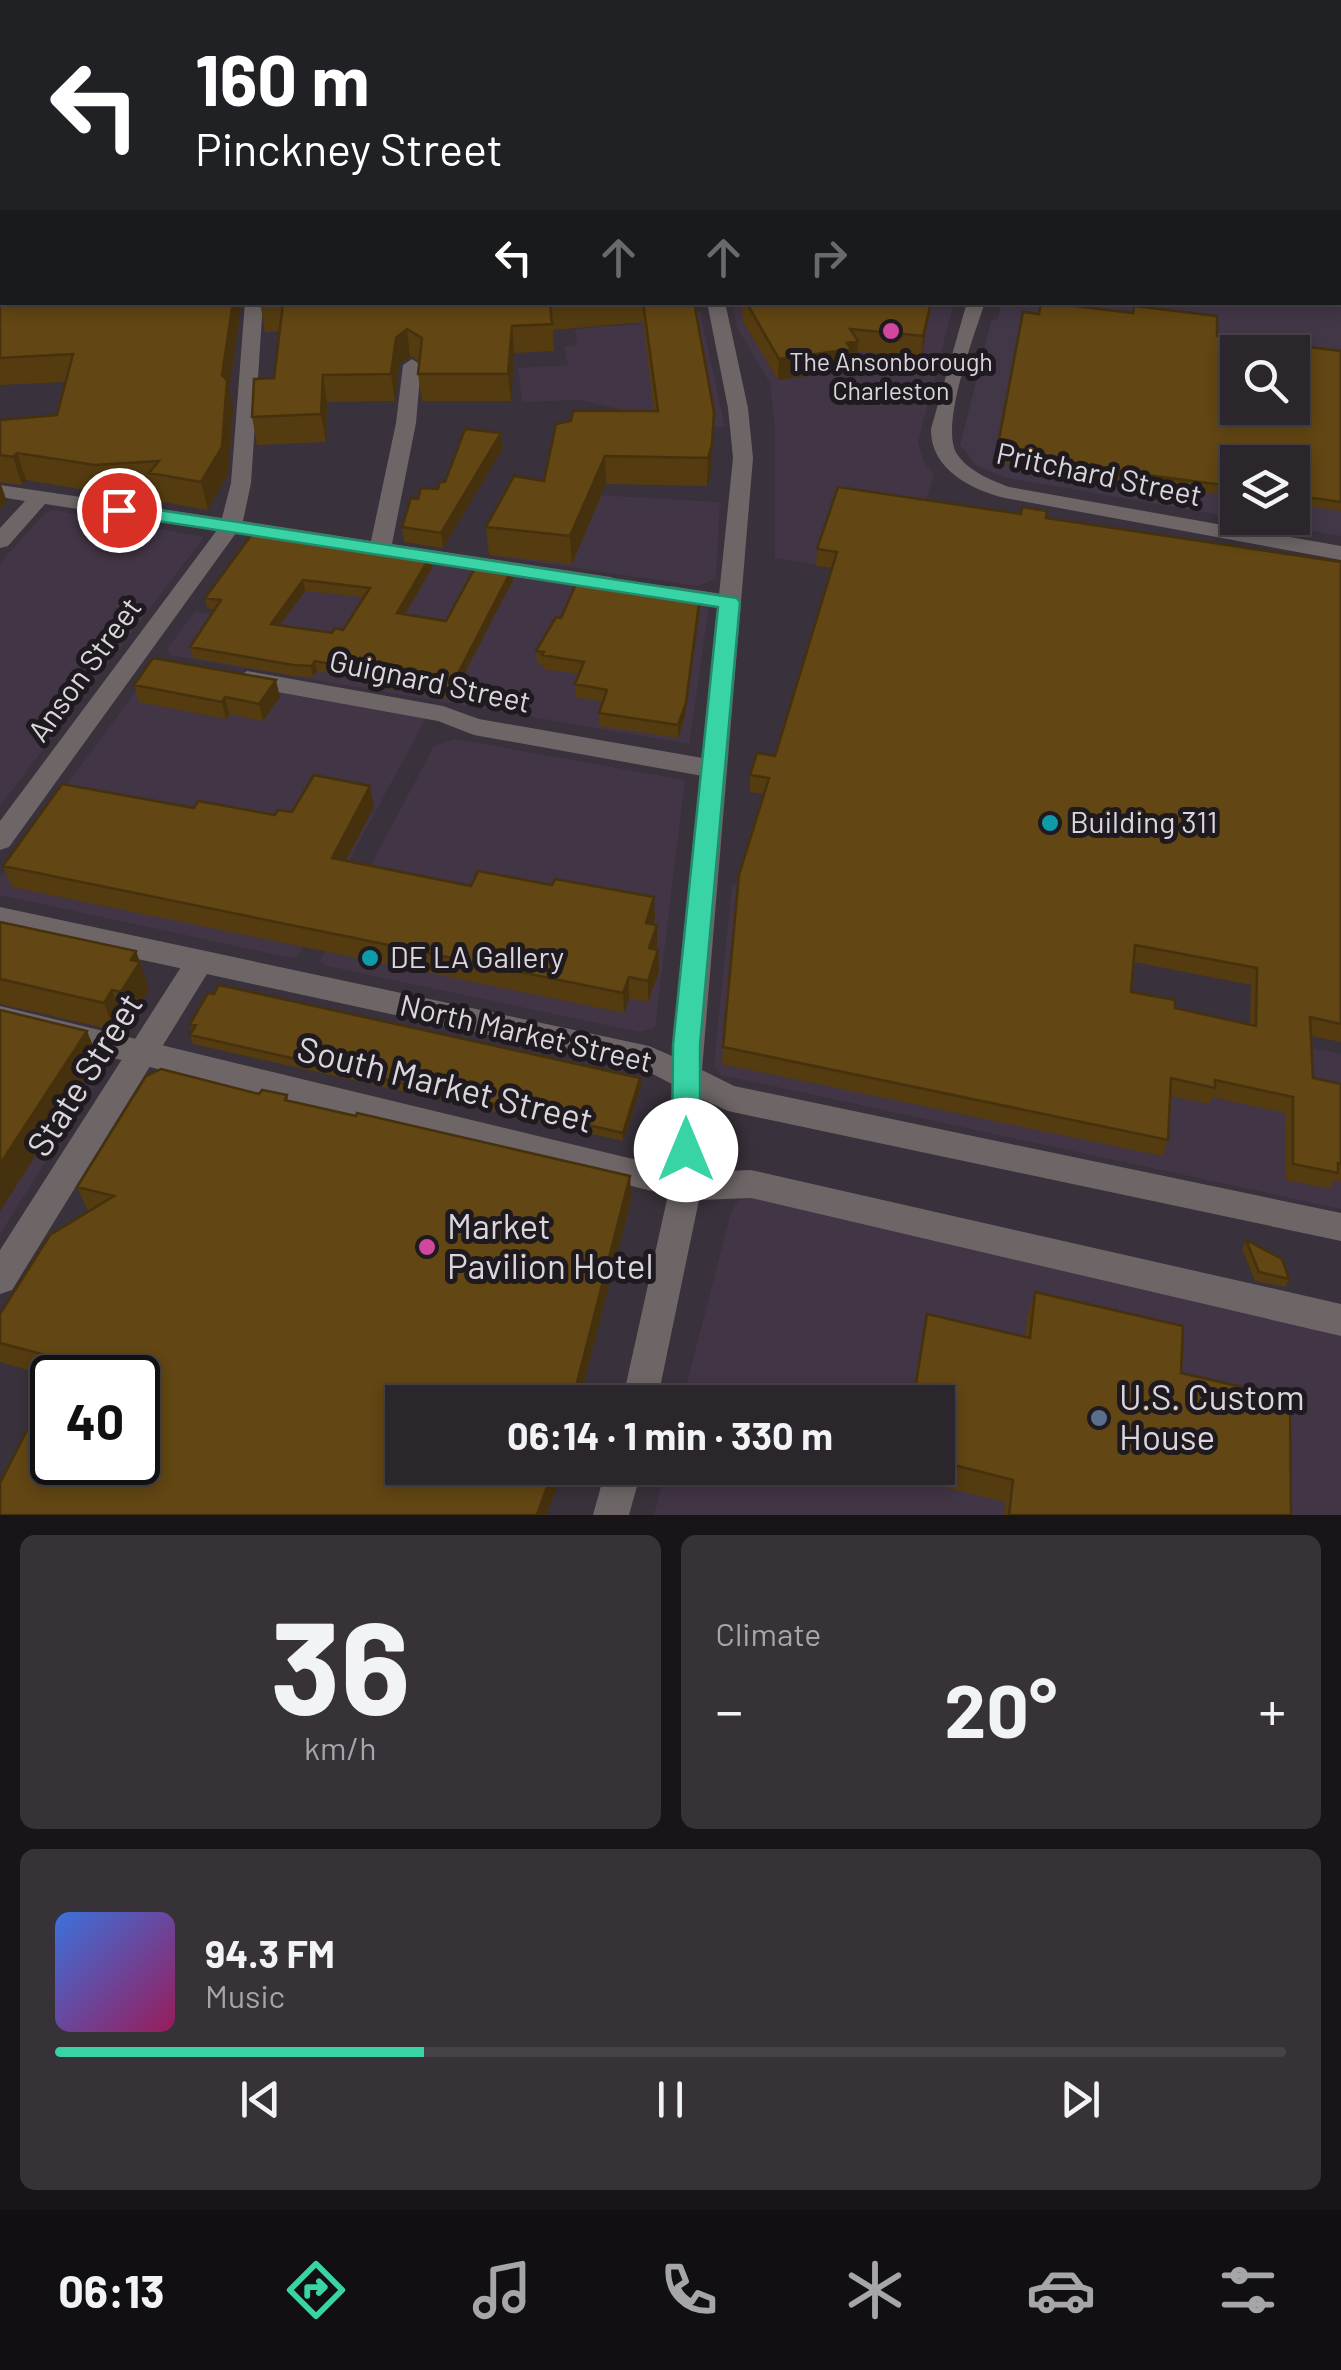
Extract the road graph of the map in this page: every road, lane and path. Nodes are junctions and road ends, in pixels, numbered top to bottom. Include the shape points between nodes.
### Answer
1 (254, 305) edge
2 (717, 305) edge
3 (975, 305) edge
4 (412, 366) dead end
5 (0, 491) edge
6 (40, 497) junction
7 (232, 526) junction
8 (0, 541) edge
9 (380, 549) junction
10 (1341, 553) edge
11 (729, 602) junction
12 (134, 659) junction
13 (162, 664) edge
14 (216, 674) edge
15 (714, 769) junction
16 (0, 840) edge
17 (0, 918) edge
18 (200, 961) junction
19 (0, 1018) edge
20 (144, 1052) junction
21 (686, 1077) junction
22 (686, 1186) junction
23 (1341, 1227) edge
24 (0, 1278) edge
25 (1341, 1320) edge
26 (643, 1385) edge
27 (619, 1485) edge
28 (610, 1515) edge

1 - 7 street, Anson Street
2 - 11 street via 743,458
3 - 10 street, Pritchard Street via 941,431 948,457 965,473 1005,492
4 - 9 street
5 - 6 street
6 - 7 street
6 - 8 street
7 - 9 street
7 - 12 street, Anson Street
9 - 11 street
11 - 15 street
12 - 13 street
12 - 16 street, Anson Street
14 - 15 street, Guignard Street
15 - 21 street
17 - 18 street, North Market Street
18 - 20 street, State Street
18 - 21 street, North Market Street via 648,1058
19 - 20 street, South Market Street
20 - 22 street, South Market Street
20 - 24 street, State Street
21 - 22 street
21 - 23 street, North Market Street via 728,1098
22 - 25 street, South Market Street via 751,1184
22 - 26 street
27 - 28 street

